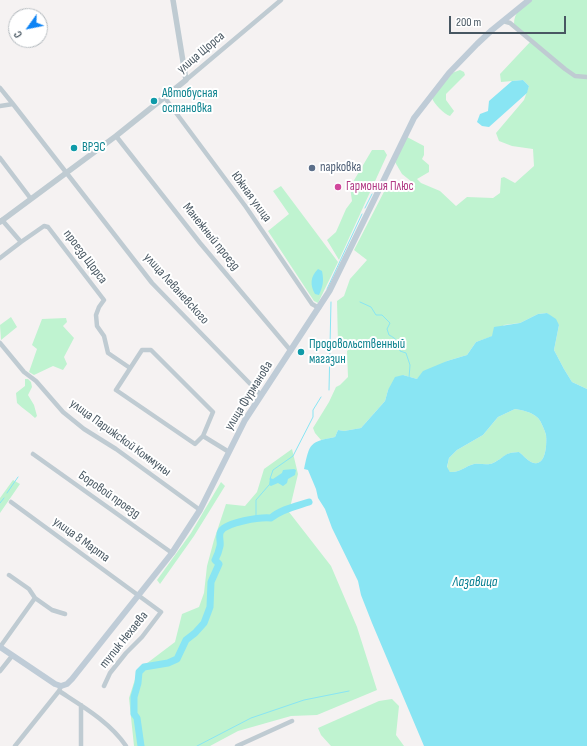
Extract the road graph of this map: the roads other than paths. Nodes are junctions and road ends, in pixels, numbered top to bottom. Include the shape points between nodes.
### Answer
1 (173, 0) edge
2 (281, 0) edge
3 (529, 0) edge
4 (503, 21) junction
5 (587, 78) edge
6 (186, 80) junction
7 (0, 88) edge
8 (165, 98) junction
9 (13, 104) junction
10 (0, 106) edge
11 (116, 136) junction
12 (0, 158) edge
13 (67, 174) junction
14 (31, 199) junction
15 (1, 221) edge
16 (20, 242) junction
17 (0, 258) edge
18 (319, 308) junction
19 (0, 343) edge
20 (291, 351) junction
21 (130, 368) junction
22 (261, 395) junction
23 (203, 436) junction
24 (229, 452) junction
25 (33, 454) dead end
26 (11, 502) dead end
27 (200, 510) junction
28 (172, 553) junction
29 (9, 575) dead end
30 (139, 595) junction
31 (34, 598) junction
32 (65, 614) dead end
33 (0, 647) edge
34 (12, 656) junction
35 (0, 671) edge
36 (104, 686) dead end
37 (60, 688) junction
38 (81, 705) junction
39 (292, 721) dead end
40 (14, 746) edge
41 (80, 746) edge
42 (126, 746) edge
43 (237, 746) edge

1 - 6 street
2 - 6 street, улица Щорса
3 - 4 main road, улица Фурманова
4 - 5 street via 510,23 575,76
4 - 18 main road, улица Фурманова via 449,74 414,118
6 - 8 street, улица Щорса
7 - 9 street, улица Леваневского
8 - 11 street, улица Щорса
8 - 18 street, Южная улица via 246,207 312,304
9 - 10 street
9 - 13 street, улица Леваневского
11 - 13 street, улица Щорса
11 - 20 street, Манежный проезд via 200,243
12 - 14 street
13 - 14 street, улица Щорса
13 - 22 street, улица Леваневского via 152,283
14 - 15 street, улица Щорса
15 - 16 street
16 - 17 street, проезд Щорса
16 - 21 street, проезд Щорса via 44,226 48,227 104,300 96,315 97,326 104,336 108,353
18 - 20 main road, улица Фурманова
19 - 27 street, улица Парижской Коммуны via 63,412
20 - 22 main road, улица Фурманова
21 - 23 street via 116,390 195,444
21 - 23 street via 142,350 151,350 213,412
22 - 24 main road, улица Фурманова
23 - 24 street
24 - 27 main road, улица Фурманова
25 - 28 street, Боровой проезд
26 - 30 street, улица 8 Марта
27 - 28 main road, улица Фурманова
28 - 30 main road, улица Фурманова
29 - 31 street via 29,589
30 - 36 street, тупик Нехаева via 161,612 114,668
30 - 37 main road, улица Фурманова via 72,679
31 - 32 street via 52,610
31 - 33 street
33 - 34 main road
34 - 35 street
34 - 37 main road
37 - 38 street
37 - 40 street, улица Фурманова
38 - 41 street
38 - 42 street
39 - 43 street

